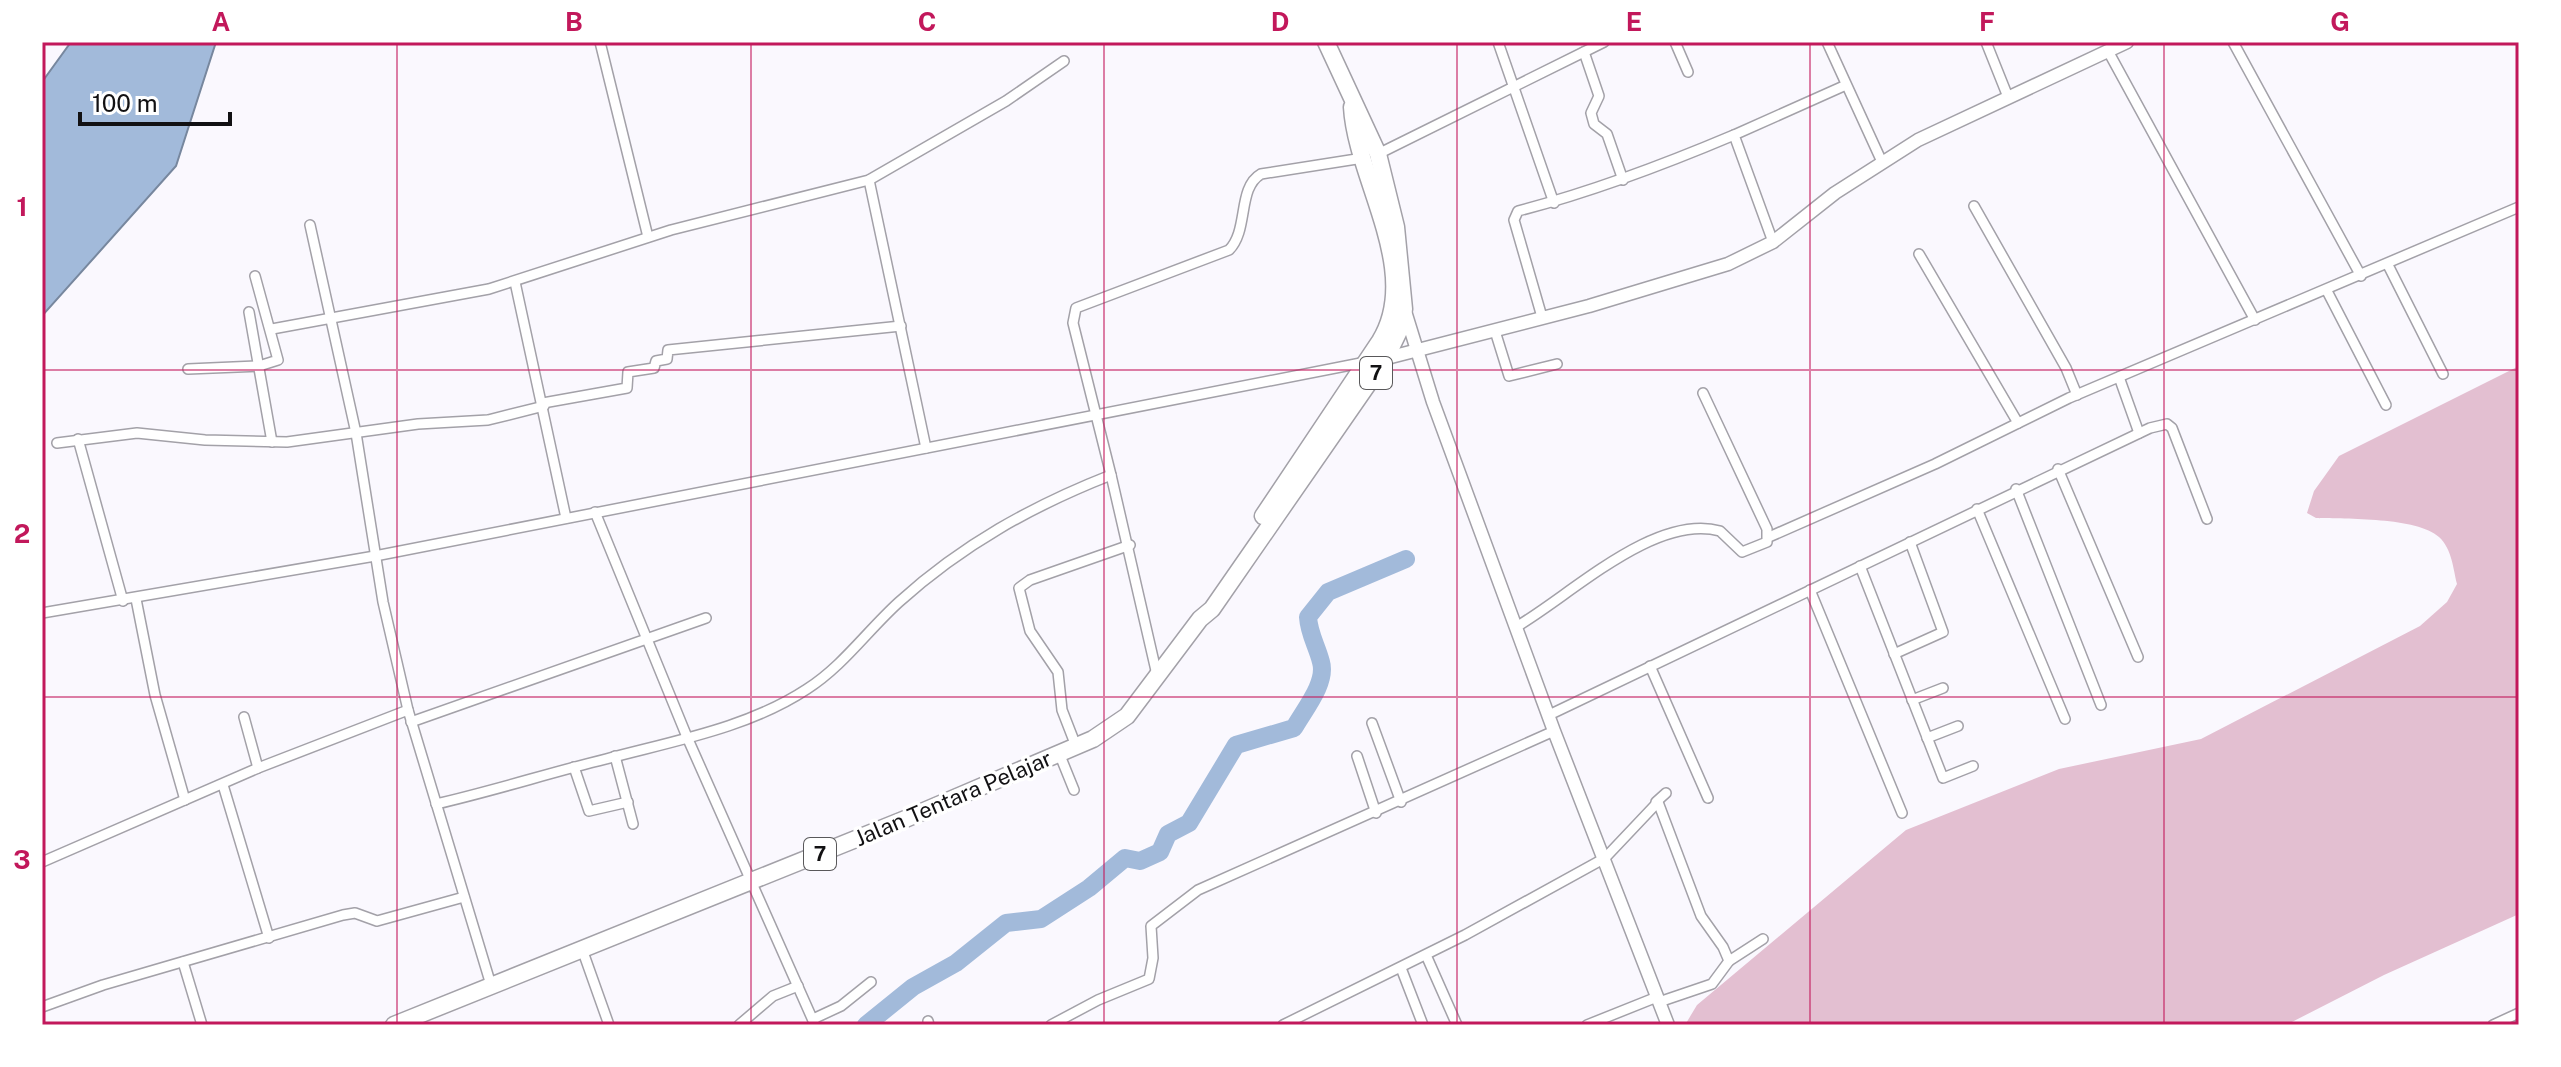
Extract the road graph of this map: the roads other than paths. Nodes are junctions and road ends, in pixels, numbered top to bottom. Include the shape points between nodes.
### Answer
1 (600, 42) edge
2 (1326, 42) edge
3 (1498, 42) edge
4 (1604, 42) edge
5 (1675, 42) edge
6 (1827, 42) edge
7 (1986, 42) edge
8 (2127, 42) edge
9 (2233, 42) edge
10 (2108, 51) junction
11 (1584, 52) junction
12 (1064, 61) dead end
13 (1688, 72) dead end
14 (1846, 85) junction
15 (1514, 87) junction
16 (2008, 97) junction
17 (1734, 135) junction
18 (1371, 156) junction
19 (1882, 162) junction
20 (869, 180) junction
21 (1623, 180) junction
22 (1554, 203) junction
23 (1974, 206) dead end
24 (2519, 207) edge
25 (310, 225) dead end
26 (648, 237) junction
27 (1773, 242) junction
28 (1919, 254) dead end
29 (2388, 265) junction
30 (255, 276) dead end
31 (2361, 276) junction
32 (515, 282) junction
33 (2327, 291) junction
34 (1398, 304) junction
35 (249, 312) dead end
36 (1542, 317) junction
37 (332, 319) junction
38 (2255, 320) junction
39 (901, 326) junction
40 (272, 329) junction
41 (1495, 331) junction
42 (1417, 351) junction
43 (1386, 358) junction
44 (1366, 362) junction
45 (1557, 364) dead end
46 (259, 366) junction
47 (188, 369) dead end
48 (2443, 374) dead end
49 (2119, 377) junction
50 (1703, 393) dead end
51 (2077, 395) junction
52 (543, 404) junction
53 (2386, 405) dead end
54 (1098, 415) junction
55 (2018, 423) junction
56 (356, 433) junction
57 (2139, 433) junction
58 (78, 439) junction
59 (272, 442) junction
60 (57, 443) dead end
61 (926, 448) junction
62 (2058, 469) junction
63 (1111, 475) junction
64 (2016, 489) junction
65 (1977, 509) junction
66 (595, 512) junction
67 (566, 518) junction
68 (2207, 519) dead end
69 (1769, 537) junction
70 (1910, 542) junction
71 (1130, 545) junction
72 (375, 556) junction
73 (1860, 566) junction
74 (1810, 590) junction
75 (136, 599) junction
76 (123, 601) junction
77 (42, 613) edge
78 (706, 618) dead end
79 (1200, 619) junction
80 (1516, 627) junction
81 (647, 640) junction
82 (1894, 654) junction
83 (2138, 657) dead end
84 (1650, 666) junction
85 (1158, 678) junction
86 (1943, 688) dead end
87 (1912, 700) junction
88 (2101, 705) dead end
89 (408, 710) junction
90 (1549, 715) junction
91 (244, 717) dead end
92 (2065, 719) dead end
93 (411, 722) junction
94 (1372, 723) dead end
95 (1958, 726) dead end
96 (1554, 731) junction
97 (687, 737) junction
98 (1927, 738) junction
99 (1076, 746) junction
100 (1059, 753) junction
101 (615, 756) junction
102 (1357, 756) dead end
103 (1973, 766) dead end
104 (574, 767) junction
105 (258, 768) junction
106 (223, 785) junction
107 (1074, 790) dead end
108 (1666, 793) dead end
109 (1708, 798) dead end
110 (185, 800) junction
111 (628, 802) junction
112 (1401, 802) junction
113 (1656, 802) junction
114 (436, 804) junction
115 (1376, 813) junction
116 (1902, 813) dead end
117 (633, 824) dead end
118 (1605, 858) junction
119 (42, 862) edge
120 (753, 880) junction
121 (464, 897) junction
122 (269, 938) junction
123 (1763, 939) dead end
124 (582, 949) junction
125 (1426, 955) junction
126 (1729, 961) junction
127 (183, 962) junction
128 (1401, 968) junction
129 (871, 982) dead end
130 (491, 985) junction
131 (798, 986) junction
132 (1658, 1001) junction
133 (42, 1007) edge
134 (2519, 1013) edge
135 (814, 1022) edge
136 (202, 1025) edge
137 (394, 1025) edge
138 (609, 1025) edge
139 (739, 1025) edge
140 (1051, 1025) edge
141 (1283, 1025) edge
142 (1423, 1025) edge
143 (1457, 1025) edge
144 (1587, 1025) edge
145 (1668, 1025) edge
146 (2493, 1025) edge

1 - 26 street
2 - 18 highway, Jalan Tentara Pelajar / 7
3 - 15 street
4 - 11 street
5 - 13 street
6 - 14 street
7 - 16 street
8 - 10 street
9 - 31 street
10 - 16 street
10 - 38 street
11 - 15 street
11 - 21 street via 1599,96 1591,113 1594,124 1607,134
12 - 20 street
14 - 17 street
14 - 19 street
15 - 18 street
15 - 22 street
16 - 19 street
17 - 21 street
17 - 27 street
18 - 34 highway, Jalan Tentara Pelajar / 7 via 1403,269
18 - 54 street via 1261,174 1249,186 1244,221 1229,250 1076,308 1073,323
19 - 27 street
20 - 26 street
20 - 39 street
21 - 22 street
22 - 36 street via 1515,214
23 - 51 street
24 - 29 street
25 - 37 street
26 - 32 street
27 - 36 street via 1728,264
28 - 55 street
29 - 31 street
29 - 48 street
30 - 40 street
31 - 33 street
32 - 37 street
32 - 52 street
33 - 38 street
33 - 53 street
34 - 42 street
34 - 43 highway, Jalan Tentara Pelajar / 7 via 1400,329
34 - 44 highway, Jalan Tentara Pelajar / 7
35 - 46 street
36 - 41 street
37 - 40 street
37 - 56 street
38 - 49 street
39 - 52 street via 668,350 666,360 656,361 654,368 628,372 627,388
39 - 61 street
40 - 46 street via 278,360
41 - 42 street
41 - 45 street via 1509,376
42 - 43 street
42 - 80 street
43 - 44 street
43 - 79 highway, Jalan Tentara Pelajar / 7
44 - 54 street
44 - 79 highway, Jalan Tentara Pelajar / 7 via 1204,603
46 - 47 street
46 - 59 street
49 - 51 street
49 - 57 street
50 - 69 street
51 - 55 street
52 - 56 street via 488,420
52 - 67 street
54 - 61 street
54 - 63 street
55 - 69 street
56 - 59 street
56 - 72 street
57 - 62 street
57 - 68 street via 2167,424 2172,428
58 - 59 street via 137,433
58 - 60 street
58 - 76 street
61 - 66 street
62 - 64 street
62 - 83 street
63 - 71 street
63 - 97 street via 1055,497 981,538 913,589 838,666 805,690 739,722
64 - 65 street
64 - 88 street
65 - 70 street
65 - 92 street
66 - 67 street
66 - 81 street
67 - 72 street
69 - 80 street via 1765,544 1742,552 1720,531 1671,531
70 - 73 street
70 - 82 street via 1943,632
71 - 85 street
71 - 99 street via 1019,588 1030,631 1058,672 1062,710
72 - 75 street
72 - 89 street
73 - 74 street
73 - 82 street
74 - 84 street
74 - 116 street
75 - 76 street
75 - 110 street via 155,695
76 - 77 street
78 - 81 street
79 - 85 highway, Jalan Tentara Pelajar / 7
80 - 90 street
81 - 93 street
81 - 97 street
82 - 87 street
84 - 90 street
84 - 109 street
85 - 99 highway, Jalan Tentara Pelajar / 7 via 1127,716
86 - 87 street
87 - 98 street
89 - 93 street
89 - 105 street
90 - 96 street
91 - 105 street
93 - 114 street
94 - 112 street
95 - 98 street
96 - 112 street
96 - 118 street
97 - 101 street
97 - 120 street
98 - 103 street via 1943,778
99 - 100 highway, Jalan Tentara Pelajar / 7
100 - 107 street
100 - 120 highway, Jalan Tentara Pelajar / 7
101 - 104 street
101 - 111 street
102 - 115 street
104 - 111 street via 589,811
104 - 114 street
105 - 106 street
106 - 110 street
106 - 122 street
108 - 113 street
110 - 119 street
111 - 117 street
112 - 115 street
113 - 118 street
113 - 126 street via 1701,916
114 - 121 street
115 - 140 street via 1198,890 1151,926 1149,979
118 - 125 street
118 - 132 street
120 - 124 highway, Jalan Tentara Pelajar / 7
120 - 131 street
121 - 122 street via 377,921 355,913 343,915
121 - 130 street
122 - 127 street
123 - 126 street
124 - 130 highway, Jalan Tentara Pelajar / 7
124 - 138 street
125 - 128 street
125 - 143 street
126 - 132 street via 1712,984
127 - 133 street
127 - 136 street
128 - 141 street
128 - 142 street
129 - 135 street
130 - 137 highway, Jalan Tentara Pelajar / 7
131 - 135 street
131 - 139 street via 773,996
132 - 144 street
132 - 145 street
134 - 146 street

